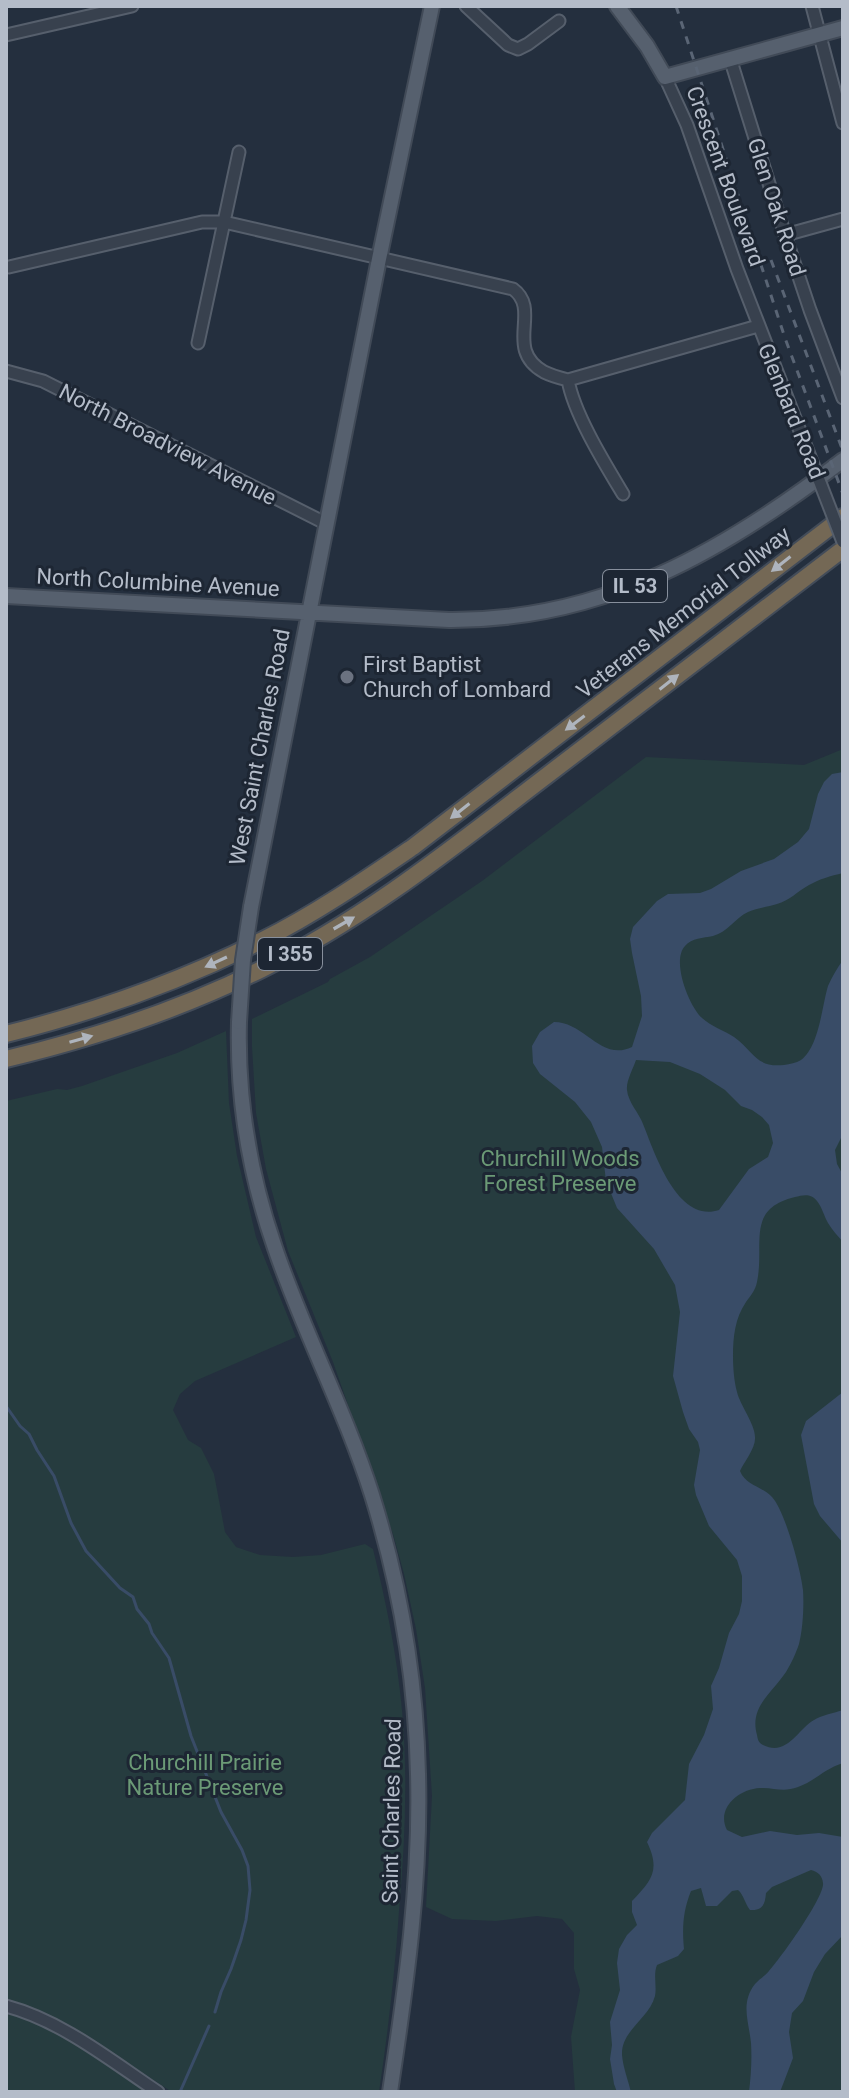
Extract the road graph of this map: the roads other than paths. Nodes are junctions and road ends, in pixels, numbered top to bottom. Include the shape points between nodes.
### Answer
1 (132, 6) edge
2 (432, 6) edge
3 (466, 6) edge
4 (617, 6) edge
5 (812, 6) edge
6 (95, 10) edge
7 (559, 21) dead end
8 (843, 28) edge
9 (819, 34) junction
10 (6, 35) edge
11 (730, 58) junction
12 (665, 77) junction
13 (843, 123) edge
14 (239, 152) dead end
15 (843, 219) edge
16 (224, 222) junction
17 (785, 235) junction
18 (379, 259) junction
19 (9, 267) dead end
20 (758, 326) junction
21 (198, 343) dead end
22 (6, 371) edge
23 (568, 380) junction
24 (843, 398) edge
25 (843, 460) edge
26 (623, 494) dead end
27 (843, 517) edge
28 (327, 524) junction
29 (843, 542) edge
30 (843, 549) edge
31 (6, 596) edge
32 (308, 612) junction
33 (6, 1034) edge
34 (6, 1059) edge
35 (353, 1440) joint
36 (6, 2006) edge
37 (158, 2092) edge
38 (390, 2092) edge

1 - 6 street
2 - 18 main road, West Saint Charles Road
3 - 7 street via 518,49
4 - 12 main road, Crescent Boulevard
5 - 9 street
6 - 10 street
8 - 9 main road
9 - 11 main road
9 - 13 street
11 - 12 main road
11 - 17 street, Glen Oak Road
12 - 20 street, Crescent Boulevard
14 - 16 street
15 - 17 street
16 - 18 street
16 - 19 street via 202,222
16 - 21 street
17 - 24 street, Glen Oak Road
18 - 23 street via 513,289 525,307 523,342 530,358 542,371
18 - 28 main road, West Saint Charles Road
20 - 23 street
20 - 29 street, Glenbard Road, bridge
22 - 28 street, North Broadview Avenue via 43,381
23 - 26 street via 579,413
25 - 32 main road, IL 53 via 704,554 591,601 490,620
27 -> 33 highway, Veterans Memorial Tollway / I 355 via 358,884 265,939 180,978
28 - 32 main road, West Saint Charles Road
34 -> 30 highway, Veterans Memorial Tollway / I 355 via 109,1032 190,1002 348,922 430,866
31 - 32 main road, North Columbine Avenue / IL 53
32 - 35 main road, West Saint Charles Road, bridge via 251,907 241,984 240,1072 265,1215
35 - 38 main road, Saint Charles Road via 398,1595 416,1720 415,1888
36 - 37 street via 65,2031

